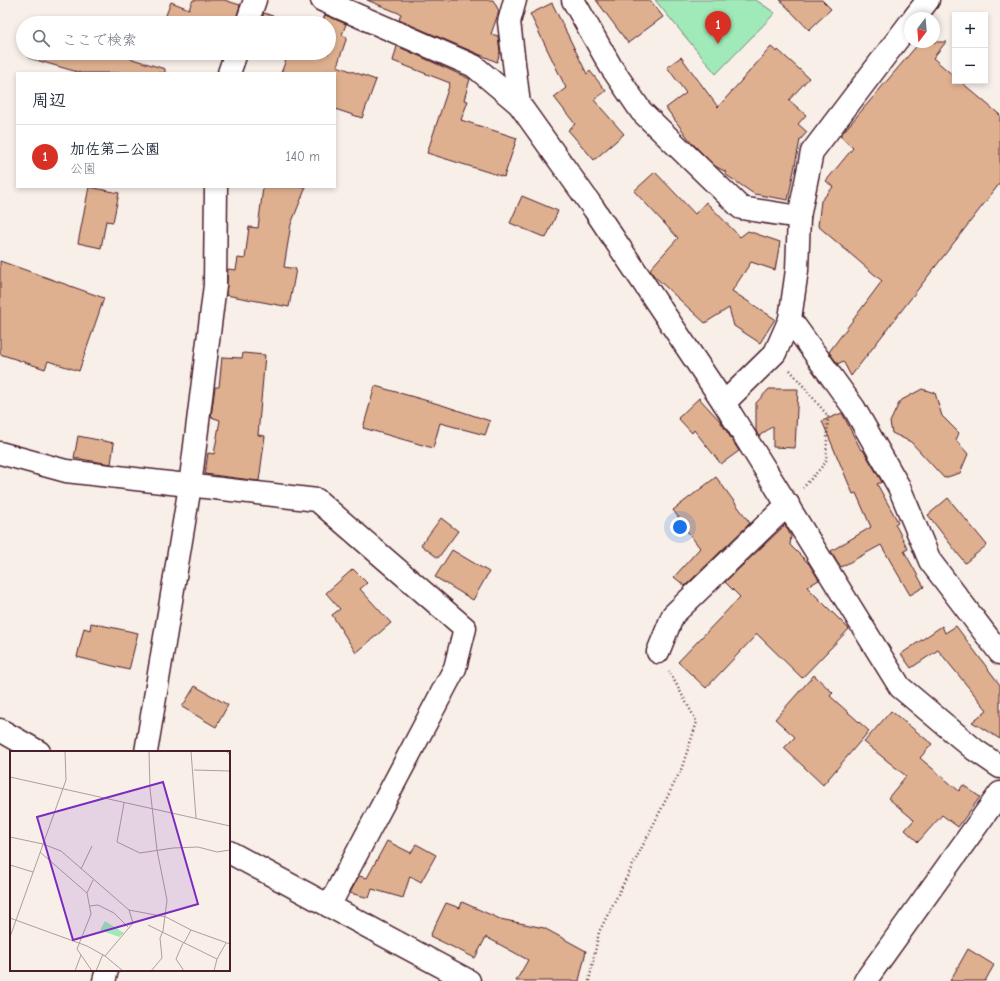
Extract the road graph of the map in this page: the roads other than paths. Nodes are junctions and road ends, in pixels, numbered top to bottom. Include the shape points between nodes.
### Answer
1 (255, 0) edge
2 (322, 0) edge
3 (515, 0) edge
4 (573, 0) edge
5 (928, 0) edge
6 (919, 12) edge
7 (249, 16) edge
8 (904, 31) edge
9 (234, 60) edge
10 (229, 72) edge
11 (519, 104) junction
12 (216, 188) edge
13 (799, 217) junction
14 (790, 319) junction
15 (724, 403) junction
16 (0, 453) edge
17 (190, 486) junction
18 (788, 504) junction
19 (658, 652) road end
20 (1000, 653) edge
21 (0, 730) edge
22 (37, 751) edge
23 (146, 751) edge
24 (1000, 766) edge
25 (1000, 793) edge
26 (230, 853) edge
27 (329, 906) junction
28 (107, 971) edge
29 (104, 981) edge
30 (469, 981) edge
31 (865, 981) edge

1 - 7 street
2 - 11 street via 474,66
3 - 11 street via 509,22
4 - 13 street via 611,67 641,111 741,208
5 - 6 street
8 - 13 street via 812,152
9 - 10 street
11 - 15 street via 594,209
12 - 17 street via 215,285
13 - 14 street via 797,270
14 - 15 street via 775,353
14 - 20 street via 854,408 899,487 930,561
15 - 18 street
16 - 17 street via 66,471
17 - 23 street
17 - 27 street via 317,500 465,628 454,668
18 - 19 street via 673,615
18 - 24 street via 900,687 975,750
21 - 22 street
25 - 31 street
26 - 27 street
27 - 30 street
28 - 29 street

